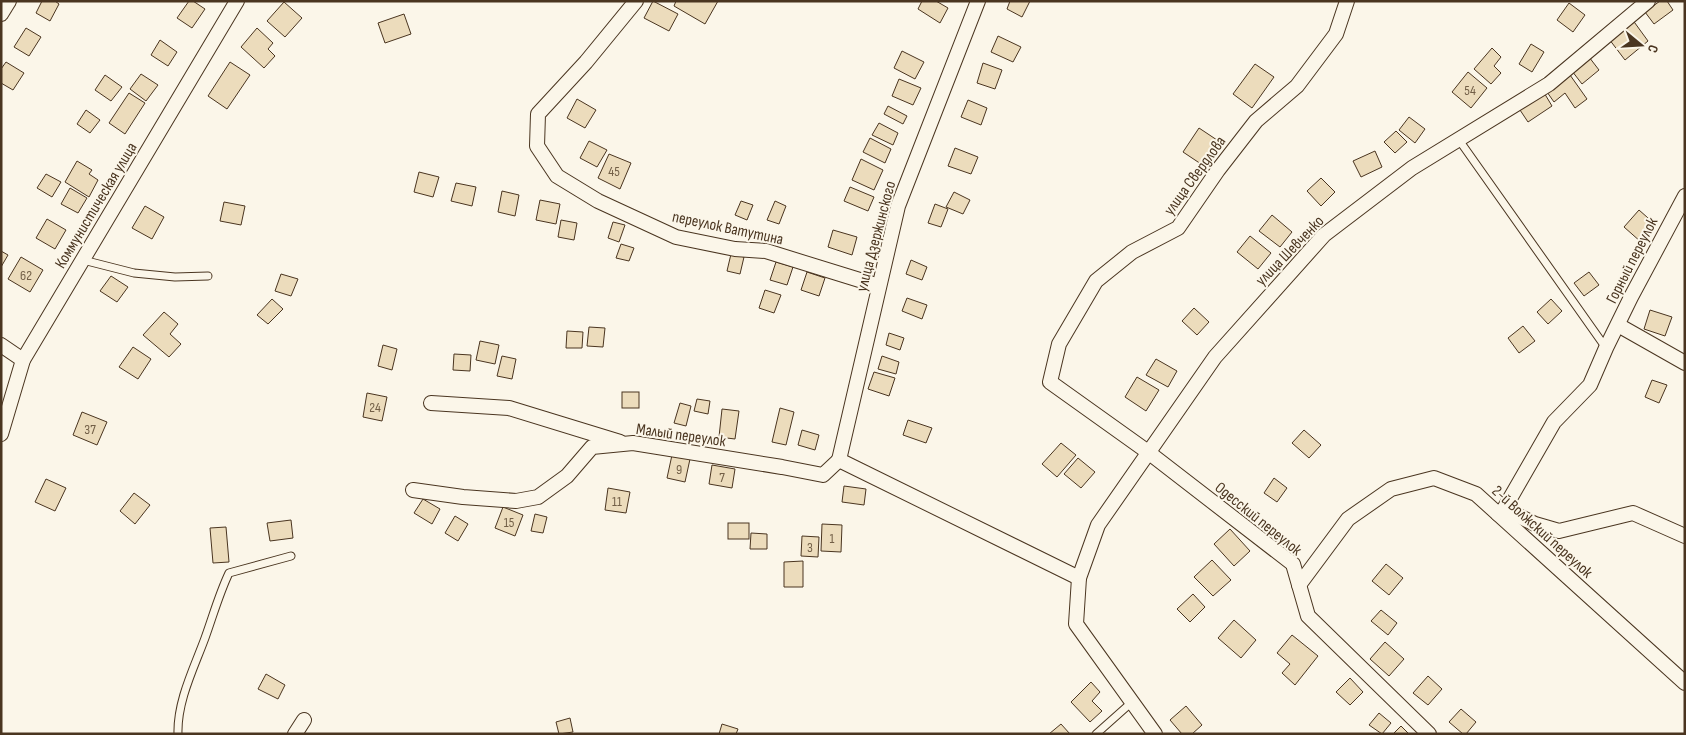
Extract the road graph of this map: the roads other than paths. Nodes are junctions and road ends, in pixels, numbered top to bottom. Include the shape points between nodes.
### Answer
1 (9, 1) edge
2 (237, 1) edge
3 (636, 1) edge
4 (978, 1) edge
5 (1347, 1) edge
6 (1648, 1) edge
7 (1, 14) edge
8 (1458, 140) junction
9 (1685, 196) edge
10 (82, 260) junction
11 (208, 276) dead end
12 (879, 286) junction
13 (1618, 325) junction
14 (1, 344) edge
15 (1606, 348) junction
16 (22, 360) junction
17 (1685, 363) edge
18 (431, 403) dead end
19 (2, 432) edge
20 (628, 444) junction
21 (1148, 452) junction
22 (839, 460) junction
23 (413, 490) dead end
24 (1501, 511) junction
25 (1685, 536) edge
26 (292, 556) dead end
27 (1079, 578) junction
28 (1299, 585) junction
29 (1685, 683) edge
30 (1132, 702) junction
31 (304, 720) dead end
32 (178, 734) edge
33 (295, 734) edge
34 (1096, 734) edge
35 (1155, 734) edge
36 (1429, 734) edge

1 - 7 street
2 - 10 street, Коммунистическая улица
3 - 12 street, переулок Ватутина via 538,114 537,146 557,176 598,201 676,236 735,249 766,251
4 - 12 street, улица Дзержинского via 898,206
5 - 21 street, улица Свердлова via 1336,34 1297,86 1256,121 1178,228 1132,252 1096,281 1059,344 1050,382
6 - 8 street, улица Шевченко via 1549,84
8 - 15 lane
8 - 21 street, улица Шевченко via 1412,168 1324,235 1215,357
9 - 13 street, Горный переулок
10 - 11 lane via 134,273
10 - 16 street, Коммунистическая улица
12 - 22 street, улица Дзержинского
13 - 15 street
13 - 17 street, Горный переулок
14 - 16 street
15 - 24 street via 1590,385 1554,422
16 - 19 street, Коммунистическая улица
18 - 20 street via 509,408
20 - 22 street, Малый переулок via 823,475
20 - 23 street, Малый переулок via 592,447 567,476 538,497 516,501
21 - 27 street, улица Шевченко via 1098,525
21 - 28 street, Одесский переулок via 1293,564
22 - 27 street
24 - 25 street via 1559,531 1633,513
24 - 28 street, 2-й Волжский переулок via 1476,494 1434,478 1391,489 1348,519
24 - 29 street, 2-й Волжский переулок
26 - 32 lane via 229,573 182,702
27 - 30 street, улица Шевченко via 1076,624
28 - 36 street, Одесский переулок via 1308,616
30 - 34 lane
30 - 35 street
31 - 33 street

